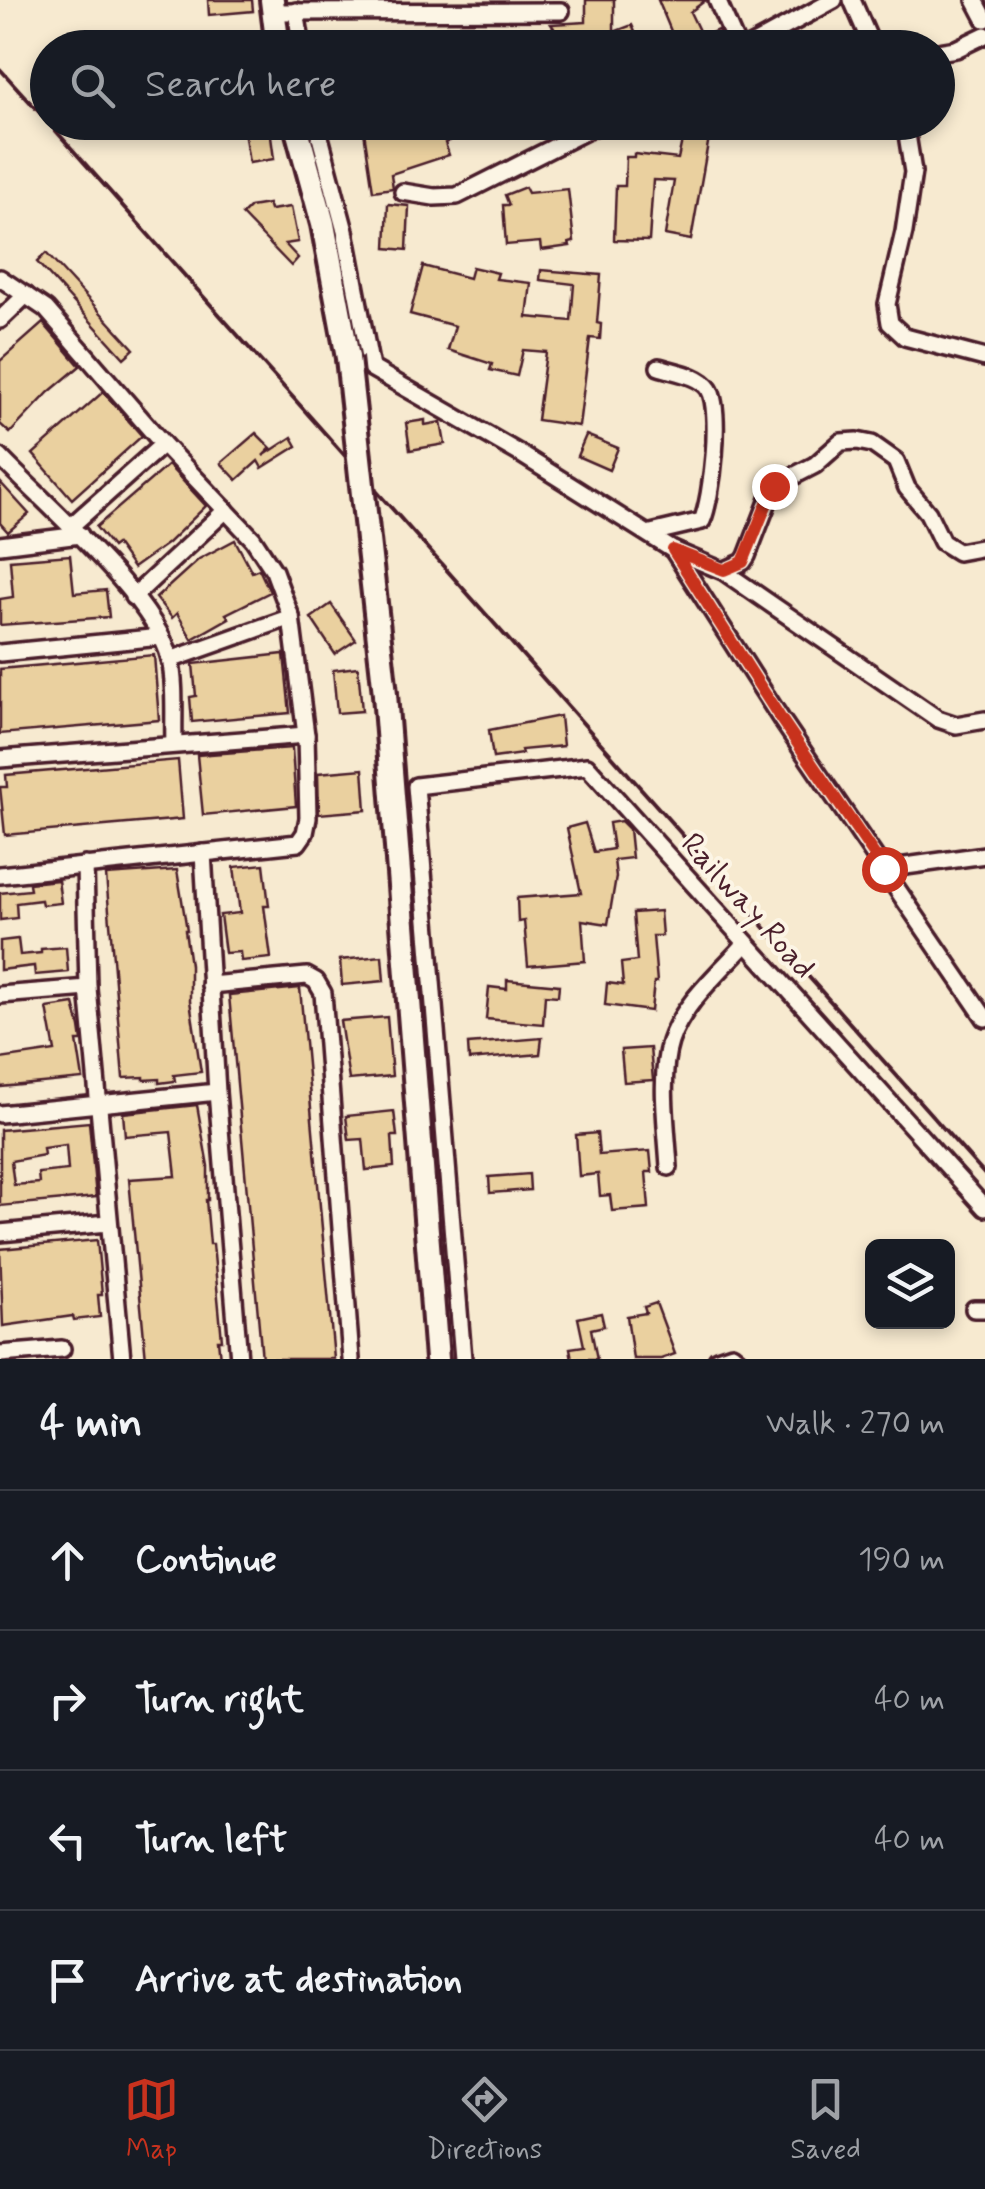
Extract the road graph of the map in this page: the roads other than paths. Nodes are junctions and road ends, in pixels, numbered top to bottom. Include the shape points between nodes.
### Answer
1 (717, 0) edge
2 (834, 0) edge
3 (852, 0) edge
4 (975, 0) edge
5 (477, 5) edge
6 (280, 8) edge
7 (561, 11) dead end
8 (985, 19) edge
9 (292, 30) edge
10 (730, 30) edge
11 (779, 30) edge
12 (864, 30) edge
13 (985, 35) edge
14 (955, 49) edge
15 (300, 140) edge
16 (321, 140) edge
17 (568, 140) edge
18 (907, 140) edge
19 (404, 192) dead end
20 (0, 278) edge
21 (26, 295) junction
22 (0, 320) edge
23 (985, 358) edge
24 (659, 367) dead end
25 (163, 444) junction
26 (0, 458) edge
27 (226, 510) junction
28 (76, 530) junction
29 (651, 533) junction
30 (0, 545) edge
31 (985, 547) edge
32 (673, 550) junction
33 (724, 570) junction
34 (133, 597) junction
35 (291, 618) junction
36 (161, 637) junction
37 (0, 653) edge
38 (170, 660) junction
39 (985, 720) edge
40 (306, 735) junction
41 (174, 744) junction
42 (0, 760) edge
43 (204, 853) junction
44 (985, 854) edge
45 (85, 865) junction
46 (884, 869) junction
47 (0, 875) edge
48 (746, 943) junction
49 (210, 985) junction
50 (88, 988) junction
51 (977, 994) edge
52 (0, 995) edge
53 (985, 1018) edge
54 (218, 1092) junction
55 (98, 1104) junction
56 (0, 1114) edge
57 (669, 1166) dead end
58 (985, 1208) edge
59 (108, 1224) junction
60 (0, 1233) edge
61 (62, 1350) dead end
62 (0, 1354) edge
63 (122, 1359) edge
64 (240, 1359) edge
65 (351, 1359) edge
66 (437, 1359) edge
67 (463, 1359) edge
68 (717, 1359) edge
69 (738, 1359) edge

1 - 10 street
2 - 11 street
3 - 12 street
4 - 8 street
5 - 6 street
5 - 7 street
6 - 9 street
13 - 14 street
15 - 66 main road, bridge via 348,358 385,694
16 - 29 street via 371,368
17 - 19 street via 457,196
18 - 23 street via 913,172 886,304 890,323 904,336
20 - 21 street
21 - 22 street
21 - 25 street via 46,309
24 - 29 street via 709,388 717,422 702,521
25 - 27 street
25 - 28 street
26 - 28 street
27 - 34 street
27 - 35 street via 274,571
28 - 30 street
28 - 34 street
29 - 32 street
31 - 33 street via 958,552 942,542 896,461 872,444 841,442 774,486 747,556
32 - 33 street
32 - 46 street
33 - 39 street via 938,720
34 - 36 street
35 - 38 street
35 - 40 street
36 - 37 street
36 - 38 street
38 - 41 street
40 - 41 street
40 - 43 street via 308,818 298,843
41 - 42 street
43 - 45 street
43 - 49 street
44 - 46 street
45 - 47 street
45 - 50 street
46 - 51 street
48 - 57 street via 690,1006 670,1042
48 - 58 street, Railway Road
48 - 67 street, Railway Road via 587,766 416,786
49 - 54 street
49 - 65 street via 307,976 322,992
50 - 52 street
50 - 55 street
51 - 53 street
54 - 55 street
54 - 64 street
55 - 56 street
55 - 59 street
59 - 60 street
59 - 63 street
61 - 62 street
68 - 69 street

